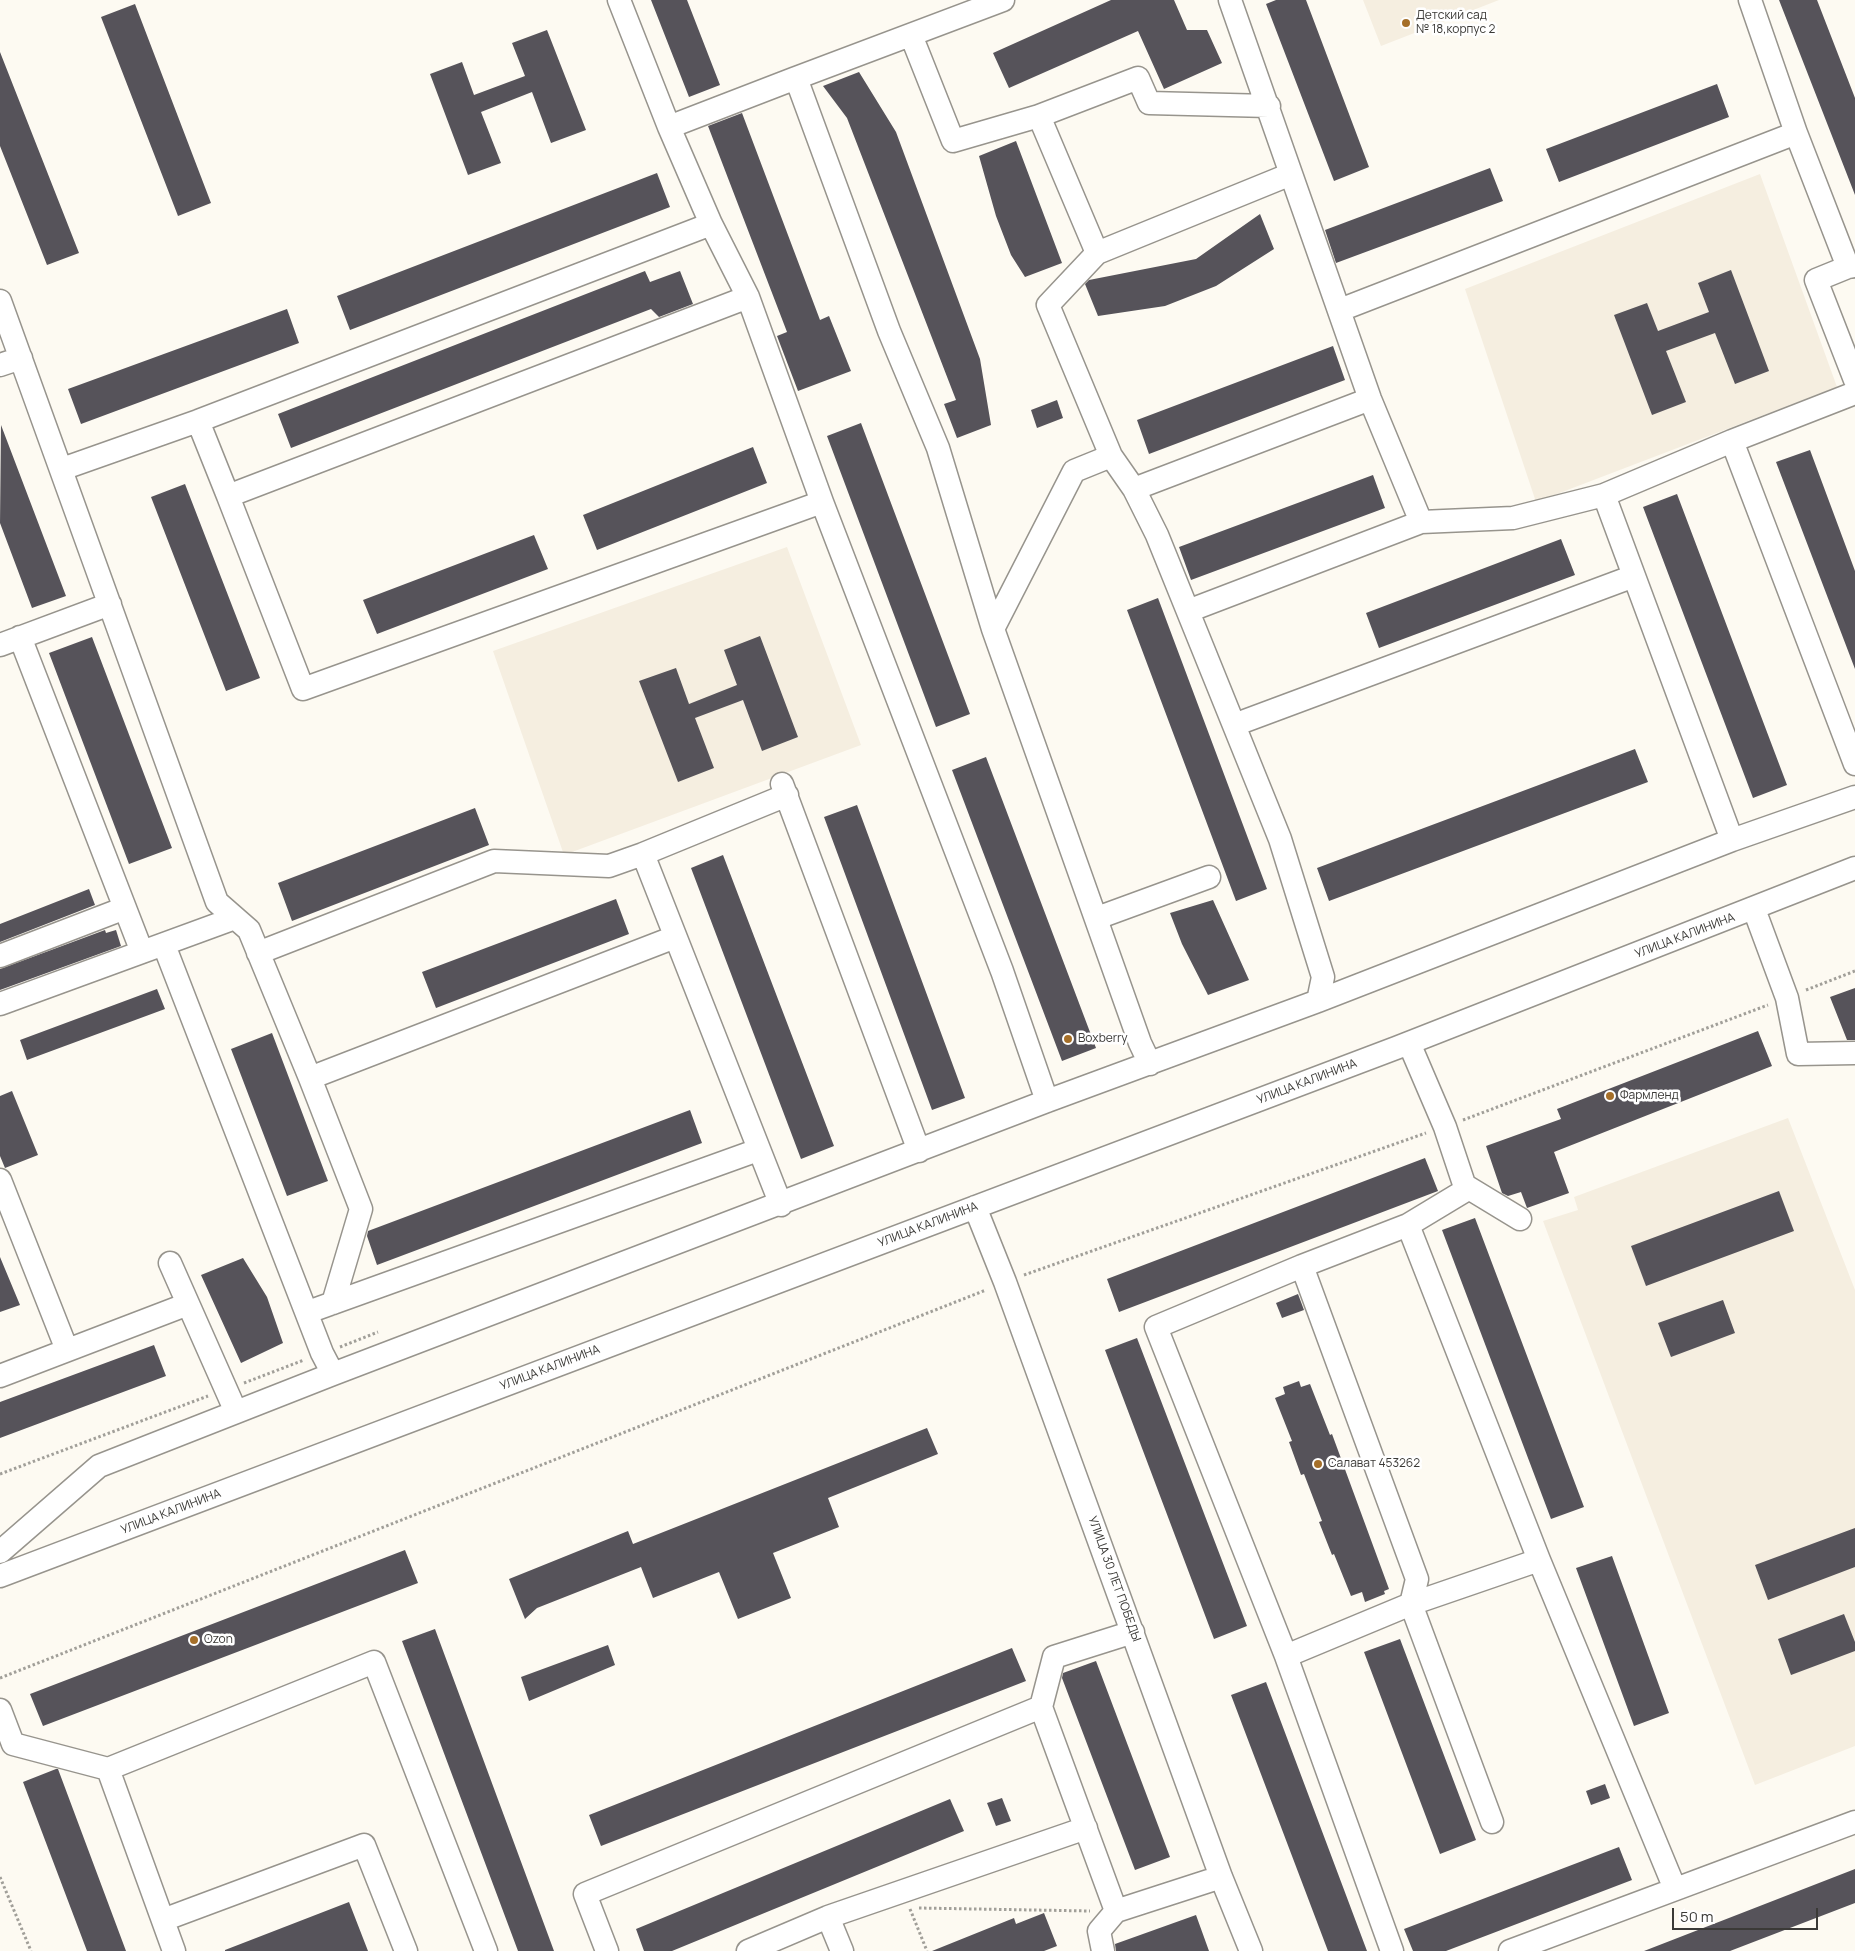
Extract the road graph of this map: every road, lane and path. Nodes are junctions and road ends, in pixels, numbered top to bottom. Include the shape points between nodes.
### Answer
1 (619, 0) edge
2 (1003, 0) edge
3 (1230, 0) edge
4 (1750, 0) edge
5 (911, 35) junction
6 (796, 78) junction
7 (1269, 106) junction
8 (1039, 116) junction
9 (669, 127) junction
10 (1796, 134) junction
11 (1291, 174) junction
12 (711, 224) junction
13 (1097, 253) junction
14 (1852, 267) edge
15 (748, 297) junction
16 (0, 301) edge
17 (1340, 310) junction
18 (21, 358) junction
19 (0, 365) edge
20 (1855, 380) edge
21 (1855, 393) edge
22 (1370, 399) junction
23 (198, 420) junction
24 (1732, 441) junction
25 (1111, 456) junction
26 (62, 469) junction
27 (1134, 489) junction
28 (1604, 495) junction
29 (228, 496) junction
30 (822, 502) junction
31 (1421, 522) junction
32 (1634, 576) junction
33 (110, 604) junction
34 (1188, 611) junction
35 (993, 629) junction
36 (10, 641) edge
37 (1234, 725) junction
38 (1855, 764) edge
39 (1855, 797) edge
40 (1732, 840) junction
41 (643, 854) junction
42 (1855, 868) edge
43 (1209, 877) dead end
44 (125, 908) junction
45 (1754, 909) junction
46 (235, 918) junction
47 (1097, 918) junction
48 (675, 937) junction
49 (164, 945) junction
50 (142, 952) junction
51 (258, 953) junction
52 (0, 956) edge
53 (1855, 971) edge
54 (1787, 998) junction
55 (1318, 1001) junction
56 (0, 1004) edge
57 (1409, 1043) junction
58 (1855, 1053) edge
59 (1150, 1064) junction
60 (310, 1078) junction
61 (1047, 1101) junction
62 (1445, 1126) junction
63 (758, 1150) junction
64 (919, 1151) junction
65 (0, 1180) edge
66 (1464, 1185) junction
67 (780, 1205) junction
68 (975, 1207) junction
69 (1520, 1219) dead end
70 (1408, 1225) junction
71 (170, 1264) dead end
72 (1302, 1266) junction
73 (1005, 1282) junction
74 (333, 1303) junction
75 (188, 1304) junction
76 (308, 1312) junction
77 (67, 1350) junction
78 (333, 1374) junction
79 (0, 1376) edge
80 (236, 1412) junction
81 (0, 1552) edge
82 (1539, 1560) junction
83 (0, 1576) edge
84 (1411, 1604) junction
85 (1133, 1632) junction
86 (1286, 1656) junction
87 (0, 1678) edge
88 (1041, 1707) junction
89 (0, 1710) edge
90 (108, 1769) junction
91 (1492, 1822) dead end
92 (1855, 1822) edge
93 (1086, 1828) junction
94 (0, 1877) edge
95 (1221, 1877) junction
96 (1675, 1889) junction
97 (901, 1908) dead end
98 (910, 1908) junction
99 (1116, 1911) junction
100 (828, 1917) junction
101 (163, 1920) junction
102 (31, 1951) edge
103 (174, 1951) edge
104 (406, 1951) edge
105 (486, 1951) edge
106 (607, 1951) edge
107 (748, 1951) edge
108 (842, 1951) edge
109 (927, 1951) edge
110 (1103, 1951) edge
111 (1251, 1951) edge
112 (1392, 1951) edge
113 (1510, 1951) edge

1 - 9 street
2 - 5 street
3 - 7 street
4 - 10 street
5 - 6 street
5 - 8 street via 953,140
6 - 9 street
6 - 35 street via 889,330 938,448
7 - 8 street via 1149,103 1138,78
7 - 11 street
8 - 13 street
9 - 12 street
10 - 14 street
10 - 17 street
11 - 13 street
11 - 17 street
12 - 15 street
12 - 23 street
13 - 25 street via 1048,305
14 - 20 street via 1816,280
15 - 29 street
15 - 30 street
16 - 18 street
17 - 22 street
18 - 19 street
18 - 26 street
21 - 24 street
22 - 27 street
22 - 31 street
23 - 26 street
23 - 29 street
24 - 28 street
24 - 38 street
25 - 27 street
25 - 35 street via 1074,471
26 - 33 street
27 - 34 street
28 - 31 street via 1513,518
28 - 32 street
29 - 30 street via 303,689
30 - 61 street via 1002,971
31 - 34 street
32 - 37 street
32 - 40 street
33 - 36 street
33 - 46 street via 217,902
34 - 37 street
35 - 47 street
36 - 44 street
37 - 55 street via 1280,839 1323,977
39 - 40 street
40 - 55 street
41 - 48 street
41 - 51 street via 609,866 494,861
41 - 64 street via 784,789
42 - 45 street, УЛИЦА КАЛИНИНА
43 - 47 street
44 - 50 street
44 - 52 street
45 - 54 street
45 - 57 street, УЛИЦА КАЛИНИНА
46 - 49 street
46 - 51 street via 248,930
47 - 59 street
48 - 60 street
48 - 63 street
49 - 50 street
49 - 76 street
50 - 56 street
51 - 60 street
53 - 54 path
54 - 58 street via 1798,1054
54 - 62 path
55 - 59 street
57 - 62 street
57 - 68 street, УЛИЦА КАЛИНИНА
59 - 61 street
60 - 74 street via 361,1210
61 - 64 street
62 - 66 street
62 - 73 path
63 - 67 street
63 - 74 street
64 - 67 street
65 - 77 street
66 - 69 street
66 - 70 street via 1466,1190
67 - 78 street
68 - 73 street, УЛИЦА 30 ЛЕТ ПОБЕДЫ
68 - 83 street, УЛИЦА КАЛИНИНА
70 - 72 street
70 - 82 street
71 - 75 street
72 - 84 street via 1417,1579
72 - 86 street via 1156,1327
73 - 85 street, УЛИЦА 30 ЛЕТ ПОБЕДЫ
73 - 87 path
74 - 76 street
75 - 77 street
75 - 80 street
76 - 78 street
77 - 79 street
78 - 80 street
80 - 81 street via 99,1466
82 - 84 street
82 - 96 street
84 - 86 street
84 - 91 street
85 - 88 street via 1054,1657
85 - 95 street, УЛИЦА 30 ЛЕТ ПОБЕДЫ
86 - 112 street
88 - 93 street
88 - 106 street via 585,1894
89 - 90 street via 13,1744
90 - 101 street
90 - 105 street via 374,1662
92 - 96 street
93 - 99 street
93 - 100 street
94 - 102 path
95 - 99 street
95 - 111 street, УЛИЦА 30 ЛЕТ ПОБЕДЫ
96 - 113 street
97 - 98 path
98 - 99 path
98 - 109 path
99 - 110 street via 1099,1931
100 - 107 street
100 - 108 street
101 - 103 street
101 - 104 street via 364,1845

